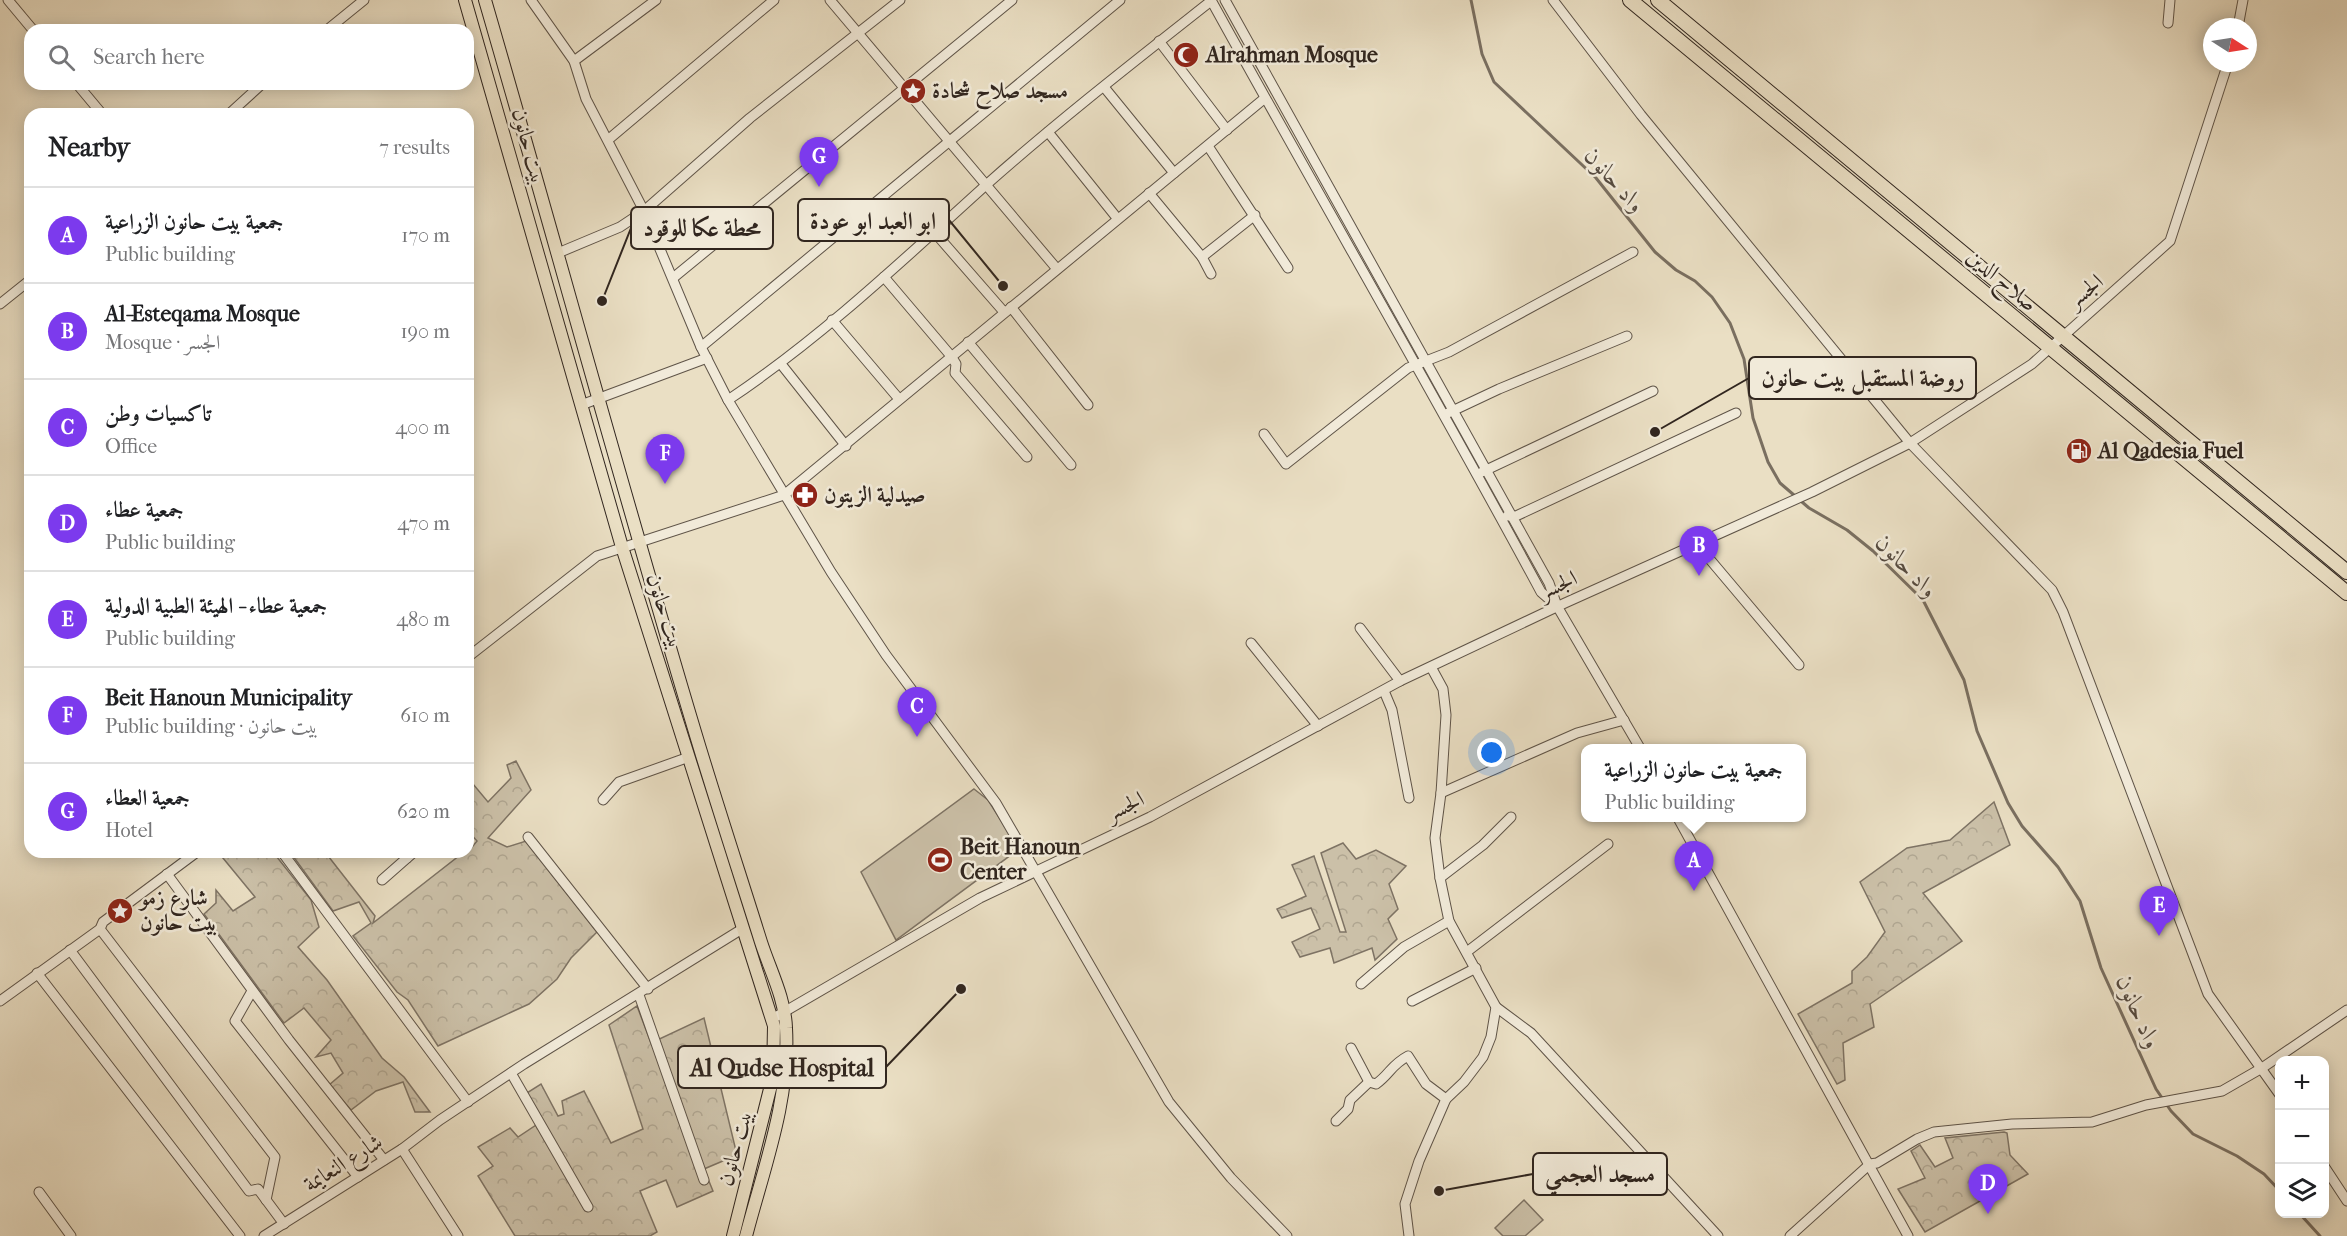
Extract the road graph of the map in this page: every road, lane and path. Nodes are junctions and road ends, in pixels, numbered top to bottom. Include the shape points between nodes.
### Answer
1 (8, 0) edge
2 (364, 0) edge
3 (465, 0) edge
4 (485, 0) edge
5 (531, 0) edge
6 (656, 0) edge
7 (774, 0) edge
8 (830, 0) edge
9 (900, 0) edge
10 (1011, 0) edge
11 (1120, 0) edge
12 (1211, 0) edge
13 (1225, 0) edge
14 (1553, 0) edge
15 (1630, 0) edge
16 (1658, 0) edge
17 (2170, 0) edge
18 (2243, 0) edge
19 (2240, 18) edge
20 (2168, 23) dead end
21 (28, 24) edge
22 (334, 24) edge
23 (472, 24) edge
24 (474, 31) edge
25 (859, 34) junction
26 (1160, 41) junction
27 (574, 61) junction
28 (2225, 72) edge
29 (1104, 87) junction
30 (904, 89) junction
31 (82, 90) edge
32 (255, 90) edge
33 (1265, 98) junction
34 (97, 108) edge
35 (236, 108) edge
36 (1227, 130) junction
37 (1048, 132) junction
38 (609, 139) junction
39 (948, 141) junction
40 (1208, 146) junction
41 (1174, 173) junction
42 (986, 186) junction
43 (1149, 193) junction
44 (644, 211) junction
45 (1255, 214) junction
46 (1117, 218) junction
47 (936, 234) junction
48 (1634, 252) dead end
49 (558, 253) junction
50 (1202, 257) junction
51 (1288, 268) dead end
52 (1057, 269) junction
53 (1211, 274) dead end
54 (884, 277) junction
55 (673, 278) junction
56 (24, 285) edge
57 (0, 304) edge
58 (1007, 309) junction
59 (576, 314) junction
60 (557, 320) junction
61 (832, 320) junction
62 (2063, 335) junction
63 (1627, 336) dead end
64 (968, 342) junction
65 (701, 347) junction
66 (2050, 348) junction
67 (951, 356) junction
68 (707, 358) junction
69 (1422, 362) junction
70 (781, 364) junction
71 (1653, 391) dead end
72 (599, 398) junction
73 (899, 399) junction
74 (728, 400) junction
75 (581, 405) junction
76 (1088, 405) dead end
77 (1453, 410) junction
78 (1736, 413) dead end
79 (1443, 416) junction
80 (1264, 434) dead end
81 (1910, 443) junction
82 (846, 446) junction
83 (1027, 457) dead end
84 (1071, 465) dead end
85 (1486, 470) junction
86 (1477, 476) junction
87 (784, 495) junction
88 (1506, 516) junction
89 (637, 542) junction
90 (1696, 543) junction
91 (622, 547) junction
92 (2347, 572) edge
93 (2347, 593) edge
94 (1557, 606) junction
95 (1360, 628) dead end
96 (1251, 644) dead end
97 (474, 652) edge
98 (1799, 665) dead end
99 (1431, 667) junction
100 (1400, 681) junction
101 (1384, 691) junction
102 (1624, 720) junction
103 (1318, 726) junction
104 (1638, 744) edge
105 (689, 757) junction
106 (1441, 793) junction
107 (1409, 798) dead end
108 (603, 800) dead end
109 (1511, 817) dead end
110 (1679, 822) edge
111 (528, 837) dead end
112 (1608, 844) dead end
113 (189, 858) edge
114 (286, 858) edge
115 (404, 858) edge
116 (1036, 870) junction
117 (167, 874) junction
118 (1440, 878) junction
119 (382, 880) dead end
120 (1449, 921) junction
121 (100, 928) junction
122 (742, 929) junction
123 (70, 950) junction
124 (1468, 951) junction
125 (1476, 968) junction
126 (37, 973) junction
127 (1361, 984) dead end
128 (648, 989) junction
129 (252, 991) junction
130 (639, 995) junction
131 (0, 1001) edge
132 (1412, 1001) dead end
133 (1496, 1007) junction
134 (2347, 1010) edge
135 (784, 1011) junction
136 (772, 1019) junction
137 (1351, 1048) dead end
138 (2262, 1068) junction
139 (512, 1073) junction
140 (1369, 1082) junction
141 (2275, 1088) edge
142 (1446, 1099) junction
143 (468, 1102) junction
144 (1336, 1121) dead end
145 (402, 1149) junction
146 (384, 1160) junction
147 (1870, 1164) junction
148 (2329, 1172) edge
149 (358, 1177) junction
150 (704, 1180) dead end
151 (39, 1192) dead end
152 (266, 1200) junction
153 (2347, 1201) edge
154 (588, 1207) dead end
155 (284, 1224) junction
156 (1904, 1234) edge
157 (269, 1235) edge
158 (71, 1236) edge
159 (240, 1236) edge
160 (458, 1236) edge
161 (733, 1236) edge
162 (746, 1236) edge
163 (1287, 1236) edge
164 (1409, 1236) edge
165 (1718, 1236) edge
166 (1790, 1236) edge

1 - 21 street
2 - 22 street
3 - 23 main road, بيت حانون
4 - 49 main road, بيت حانون
5 - 27 street
6 - 27 street
7 - 38 street
8 - 25 street
9 - 25 street
10 - 30 street
11 - 39 street
12 - 26 street
12 - 33 street
13 - 69 street
14 - 81 street via 1641,115
15 - 66 highway, صلاح الدين
16 - 62 highway, صلاح الدين
17 - 20 street
18 - 19 street
24 - 60 main road, بيت حانون
25 - 30 street
25 - 44 street via 750,118
26 - 29 street
26 - 36 street
27 - 38 street via 586,99
28 - 62 street, الجسر via 2170,241
29 - 37 street
29 - 41 street
30 - 39 street
30 - 55 street
31 - 34 street
32 - 35 street
33 - 36 street
33 - 69 street via 1365,277
36 - 40 street
37 - 42 street
37 - 46 street
38 - 44 street
39 - 42 street
39 - 65 street
40 - 41 street
40 - 45 street
41 - 43 street
42 - 47 street
42 - 52 street
43 - 46 street
43 - 50 street
44 - 49 street via 620,227
44 - 55 street
45 - 50 street
45 - 51 street
46 - 52 street
47 - 54 street
47 - 58 street
48 - 69 street via 1449,352
49 - 59 main road, بيت حانون
50 - 53 street
52 - 58 street
54 - 61 street
54 - 67 street
55 - 65 street
56 - 57 street
58 - 64 street
58 - 76 street
59 - 60 street
59 - 72 main road, بيت حانون
60 - 75 main road, بيت حانون
61 - 70 street
61 - 73 street
62 - 66 street, الجسر
62 - 92 highway, صلاح الدين
63 - 77 street
64 - 67 street
64 - 84 street
65 - 68 street
66 - 81 street, الجسر via 2032,364
66 - 93 highway, صلاح الدين
67 - 73 street
67 - 83 street via 956,364 955,373
68 - 72 street
68 - 74 street
69 - 77 street
69 - 79 street
69 - 80 street via 1286,464
70 - 74 street
70 - 82 street
71 - 85 street
72 - 75 street
72 - 89 main road, بيت حانون
73 - 82 street
74 - 87 street
75 - 91 main road, بيت حانون
77 - 79 street
77 - 85 street
78 - 88 street via 1516,516
79 - 86 street
81 - 90 street, الجسر
81 - 138 street via 2052,590 2208,994
82 - 87 street
85 - 86 street
85 - 88 street
86 - 88 street
87 - 89 street
87 - 116 street via 886,655 996,803
88 - 94 street via 1549,583
89 - 91 street
89 - 135 main road, بيت حانون
90 - 94 street, الجسر
90 - 98 street
91 - 97 street via 597,556
91 - 105 main road, بيت حانون
94 - 99 street, الجسر
94 - 102 street
95 - 100 street
96 - 103 street
99 - 100 street, الجسر
99 - 106 street via 1443,689 1446,715
100 - 101 street, الجسر
101 - 103 street, الجسر
101 - 107 street via 1392,710
102 - 104 street
102 - 106 street via 1577,733
103 - 116 street, الجسر via 1150,817
105 - 108 street via 619,782
105 - 122 main road, بيت حانون
106 - 118 street via 1435,838
109 - 118 street via 1484,845
110 - 147 street
111 - 128 street
112 - 124 street
113 - 117 street
114 - 143 street
115 - 119 street
116 - 135 street, الجسر
116 - 163 street via 1169,1102 1231,1178
117 - 121 street
117 - 129 street
118 - 120 street
120 - 124 street
120 - 127 street via 1404,947
121 - 123 street
121 - 152 street via 275,1157
122 - 128 street, شارع النعايمة
122 - 136 main road, بيت حانون
123 - 126 street
123 - 152 street via 249,1191 258,1189
124 - 125 street
125 - 132 street
125 - 133 street
126 - 131 street
126 - 159 street
128 - 130 street, شارع النعايمة
129 - 146 street
129 - 149 street via 236,1021
130 - 139 street, شارع النعايمة
130 - 150 street
133 - 142 street via 1483,1057
133 - 165 street via 1531,1033
134 - 138 street
135 - 136 street, الجسر
135 - 162 main road, بيت حانون via 784,1088 777,1128
136 - 161 main road, بيت حانون via 773,1077
137 - 140 street
138 - 141 street
138 - 147 street via 2222,1091 2146,1105 2092,1122 2012,1124 1934,1132
139 - 143 street, شارع النعايمة
139 - 154 street
140 - 142 street via 1376,1084 1385,1078 1394,1063 1408,1056 1426,1084
140 - 144 street
142 - 164 street via 1432,1126 1405,1204
143 - 145 street, شارع النعايمة
145 - 146 street, شارع النعايمة
145 - 160 street
146 - 149 street, شارع النعايمة
147 - 156 street
147 - 166 street
148 - 153 street
149 - 155 street, شارع النعايمة
151 - 158 street
152 - 155 street
155 - 157 street, شارع النعايمة

